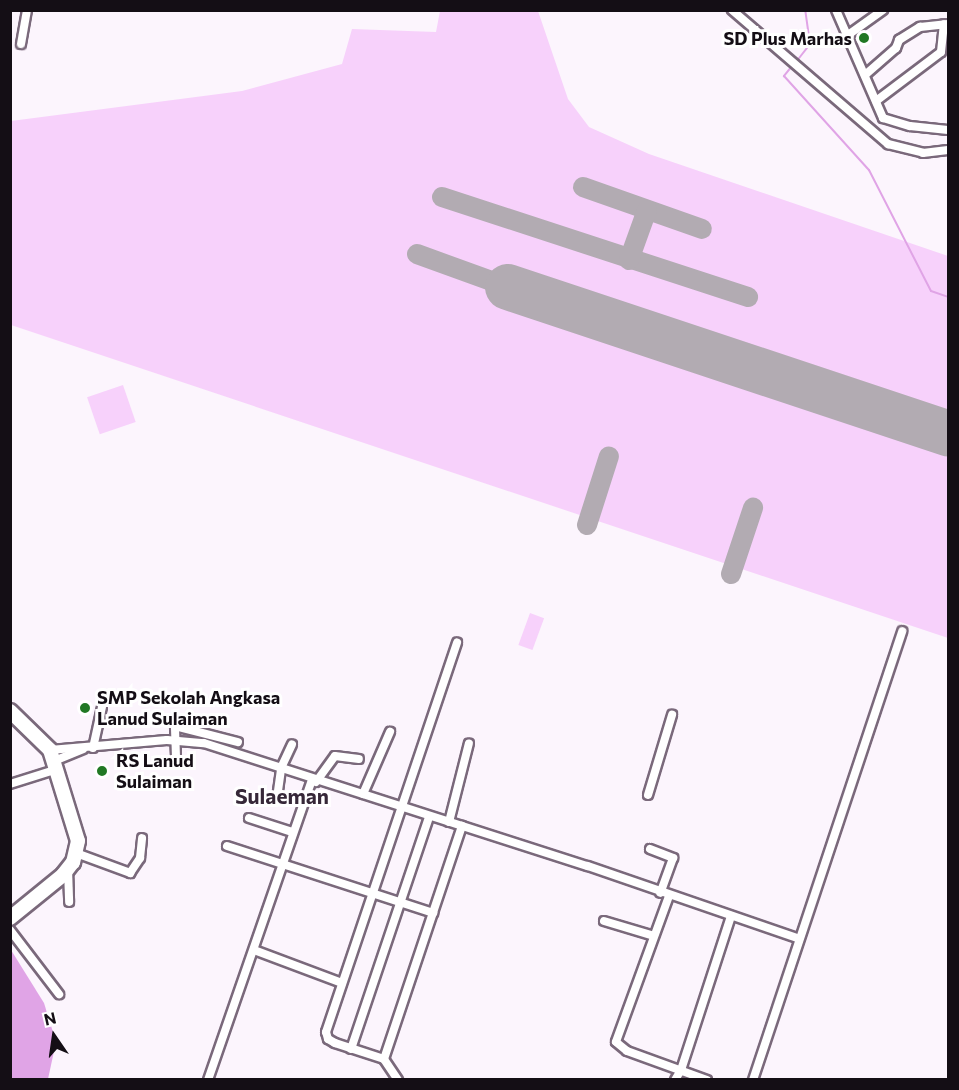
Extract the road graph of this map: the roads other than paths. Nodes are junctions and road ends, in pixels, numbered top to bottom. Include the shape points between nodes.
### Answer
1 (27, 10) edge
2 (732, 10) edge
3 (837, 10) edge
4 (883, 10) edge
5 (946, 24) edge
6 (848, 35) junction
7 (21, 44) dead end
8 (865, 75) junction
9 (876, 101) junction
10 (948, 130) edge
11 (948, 150) edge
12 (902, 631) dead end
13 (457, 642) dead end
14 (102, 707) dead end
15 (10, 711) edge
16 (672, 715) dead end
17 (390, 732) dead end
18 (173, 740) junction
19 (238, 742) dead end
20 (469, 743) dead end
21 (292, 744) dead end
22 (93, 748) junction
23 (176, 757) dead end
24 (359, 759) dead end
25 (54, 760) junction
26 (281, 768) junction
27 (314, 781) junction
28 (10, 784) edge
29 (363, 794) junction
30 (648, 795) dead end
31 (277, 798) dead end
32 (400, 807) junction
33 (429, 816) junction
34 (249, 818) dead end
35 (449, 822) junction
36 (462, 826) junction
37 (292, 832) junction
38 (142, 838) dead end
39 (227, 846) dead end
40 (650, 849) dead end
41 (76, 853) junction
42 (280, 864) junction
43 (68, 869) junction
44 (371, 891) junction
45 (664, 894) junction
46 (69, 902) dead end
47 (402, 903) junction
48 (433, 913) junction
49 (731, 916) junction
50 (10, 918) edge
51 (604, 921) dead end
52 (10, 930) edge
53 (654, 936) junction
54 (797, 938) junction
55 (254, 950) junction
56 (342, 983) junction
57 (59, 994) dead end
58 (351, 1049) junction
59 (384, 1059) junction
60 (681, 1070) junction
61 (208, 1080) edge
62 (398, 1080) edge
63 (675, 1080) edge
64 (707, 1080) edge
65 (753, 1080) edge

1 - 7 street
2 - 11 street via 888,144 923,153
3 - 6 street
4 - 6 street
5 - 8 street via 920,27 899,40 896,48
5 - 9 street via 941,52
6 - 8 street
8 - 9 street
9 - 10 street via 889,122
12 - 54 street
13 - 32 street
14 - 22 street
15 - 25 main road
16 - 30 street
17 - 29 street
18 - 19 street via 175,726
18 - 22 street
18 - 23 street
18 - 26 street via 204,743
20 - 35 street
21 - 26 street
22 - 25 street
24 - 27 street via 335,756
25 - 28 street
25 - 41 main road via 78,836
26 - 27 street
26 - 31 street
27 - 29 street
27 - 37 street
29 - 32 street
32 - 33 street
32 - 44 street
33 - 35 street
33 - 47 street
34 - 37 street
35 - 36 street
36 - 45 street
36 - 48 street
37 - 42 street
38 - 41 street via 140,858 130,873
39 - 42 street
40 - 45 street via 673,859
41 - 43 main road
42 - 44 street
42 - 55 street
43 - 46 street
43 - 50 main road
44 - 47 street
44 - 56 street
45 - 49 street
45 - 53 street
47 - 48 street
47 - 58 street
48 - 59 street
49 - 54 street
49 - 60 street
51 - 53 street
52 - 57 street
53 - 60 street via 616,1042 627,1051
54 - 65 street
55 - 56 street
55 - 61 street
56 - 58 street via 326,1034 328,1040
58 - 59 street
59 - 62 street
60 - 63 street
60 - 64 street

